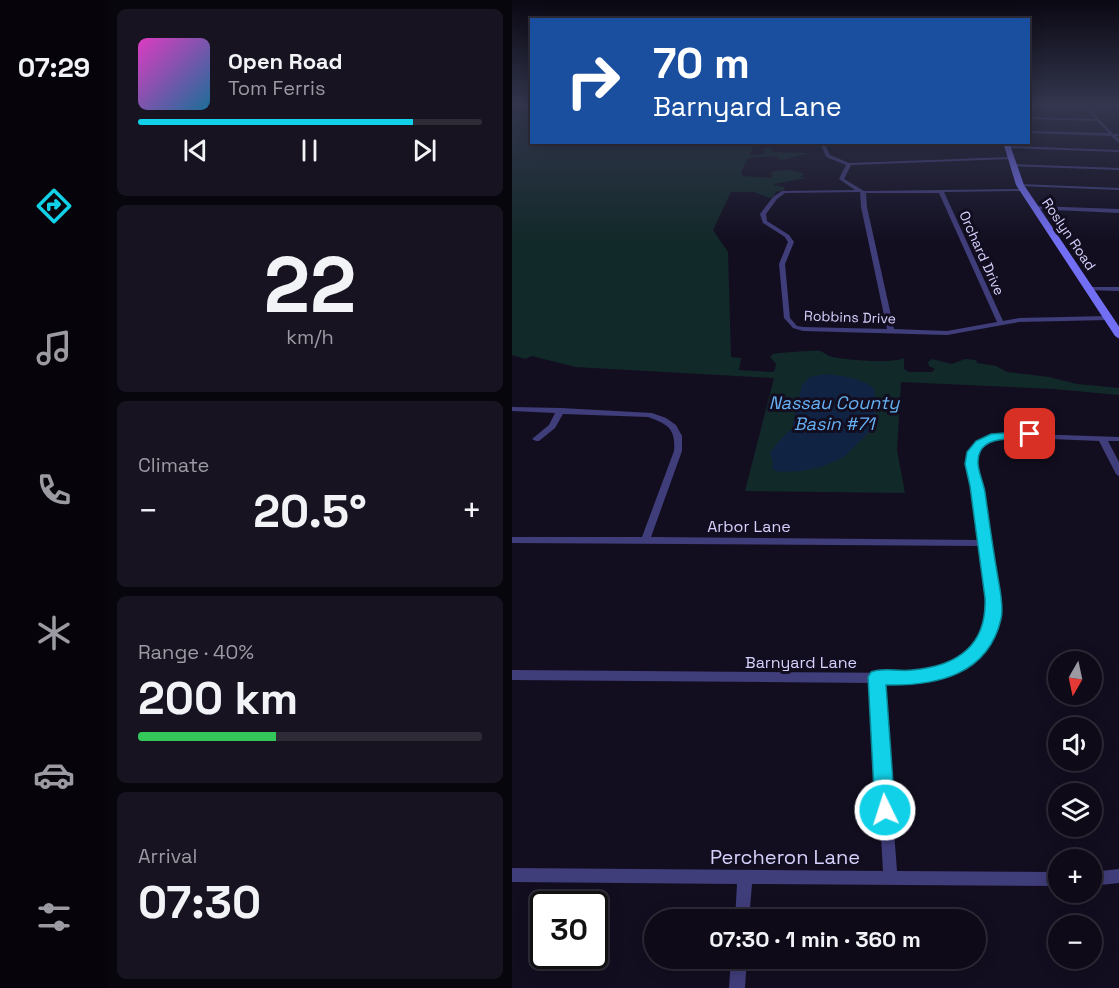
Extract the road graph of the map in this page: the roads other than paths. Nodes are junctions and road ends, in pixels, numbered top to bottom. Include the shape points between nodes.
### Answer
1 (826, 151) edge
2 (1008, 151) edge
3 (1011, 162) junction
4 (849, 164) junction
5 (1120, 169) edge
6 (1022, 188) junction
7 (1120, 189) edge
8 (862, 192) junction
9 (941, 192) junction
10 (1036, 208) junction
11 (1120, 211) edge
12 (1089, 289) junction
13 (1120, 289) edge
14 (1108, 318) junction
15 (1001, 324) junction
16 (891, 330) junction
17 (1120, 336) edge
18 (512, 410) edge
19 (562, 410) junction
20 (1102, 438) junction
21 (536, 439) dead end
22 (1120, 439) edge
23 (1120, 474) edge
24 (512, 540) edge
25 (645, 541) junction
26 (985, 543) junction
27 (512, 675) edge
28 (877, 677) junction
29 (512, 875) edge
30 (745, 876) junction
31 (1120, 876) edge
32 (890, 877) junction
33 (1102, 878) edge
34 (1048, 879) edge
35 (743, 909) edge
36 (738, 969) edge
37 (737, 988) edge

1 - 4 street via 828,156
2 - 3 main road, Roslyn Road
3 - 4 street
3 - 5 street
3 - 6 main road, Roslyn Road
4 - 8 street via 841,179
6 - 7 street
6 - 9 street
6 - 10 main road, Roslyn Road
8 - 9 street
8 - 16 street
8 - 16 street, Robbins Drive via 784,192 762,218 791,242 782,264 789,322 811,330
9 - 15 street, Orchard Drive
10 - 11 street
10 - 12 main road, Roslyn Road
12 - 13 street
12 - 14 main road, Roslyn Road
14 - 15 street, Robbins Drive via 1026,319
14 - 17 main road, Roslyn Road
15 - 16 street, Robbins Drive via 947,333
18 - 19 street
19 - 21 street via 552,426
19 - 25 street via 649,415 668,422 679,433 678,451
20 - 22 street, Barnyard Lane
20 - 23 street
20 - 26 street, Barnyard Lane via 1012,434 995,436 980,444 973,452 971,464
24 - 25 street, Arbor Lane
25 - 26 street, Arbor Lane
26 - 28 street, Barnyard Lane via 994,617 990,632 977,651 941,673 910,678
27 - 28 street, Barnyard Lane
28 - 32 street
29 - 30 street, Percheron Lane
30 - 32 street, Percheron Lane
30 - 35 street
31 - 33 street
32 - 34 street, Percheron Lane
36 - 37 street

